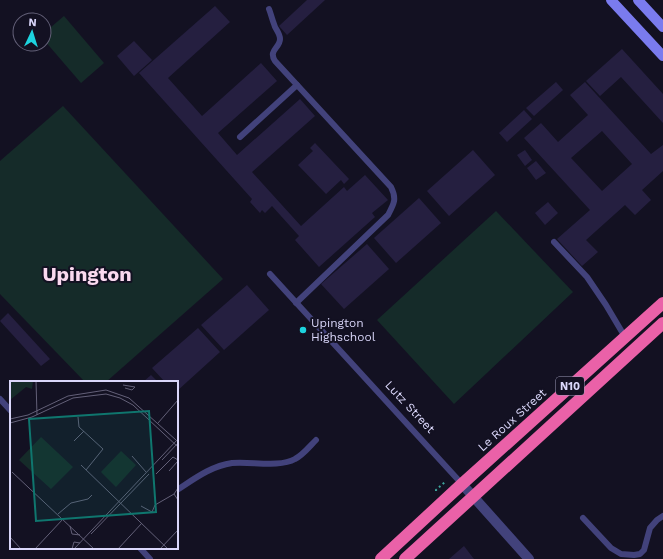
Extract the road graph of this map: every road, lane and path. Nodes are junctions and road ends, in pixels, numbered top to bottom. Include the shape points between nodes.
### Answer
1 (611, 0) edge
2 (638, 0) edge
3 (269, 9) dead end
4 (663, 27) edge
5 (663, 56) edge
6 (297, 86) junction
7 (240, 137) dead end
8 (554, 242) dead end
9 (270, 274) dead end
10 (296, 303) junction
11 (663, 303) edge
12 (663, 323) edge
13 (625, 338) junction
14 (0, 399) edge
15 (10, 410) edge
16 (316, 440) dead end
17 (462, 484) junction
18 (178, 489) edge
19 (473, 497) junction
20 (663, 516) edge
21 (583, 518) dead end
22 (141, 549) edge
23 (150, 559) edge
24 (381, 559) edge
25 (405, 559) edge
26 (529, 559) edge

1 - 5 street
2 - 4 street
3 - 6 lane via 280,37 273,57
6 - 7 lane
6 - 10 lane via 391,187 395,194 395,203 388,215
8 - 13 lane via 587,277
9 - 10 lane, Lutz Street
10 - 17 lane, Lutz Street
11 - 13 highway, Le Roux Street / N10
12 - 19 highway, N10
13 - 17 highway, Le Roux Street / N10
14 - 15 lane
16 - 18 lane via 294,460 284,463 233,463 221,466 198,476
17 - 19 street, Lutz Street
17 - 24 highway, Le Roux Street / N10
19 - 25 highway, N10
19 - 26 street, Lutz Street
20 - 21 lane via 650,528 644,550 640,554 621,554 611,548
22 - 23 lane

